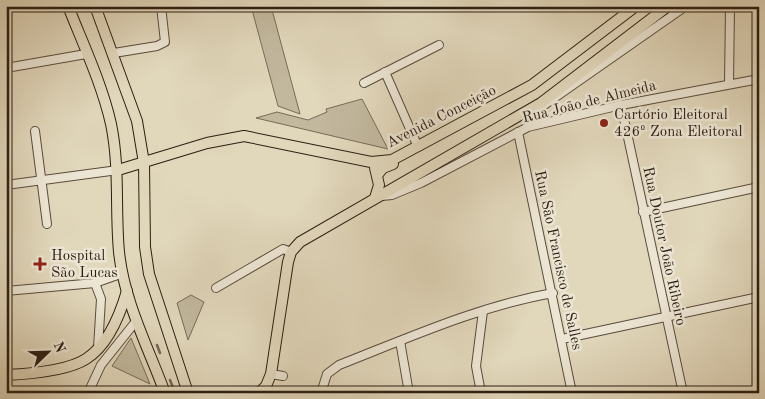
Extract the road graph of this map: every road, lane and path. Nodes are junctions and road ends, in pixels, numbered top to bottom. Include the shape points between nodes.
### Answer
1 (68, 6) edge
2 (95, 6) edge
3 (161, 6) edge
4 (636, 6) edge
5 (668, 6) edge
6 (686, 6) edge
7 (730, 6) edge
8 (439, 45) dead end
9 (86, 54) junction
10 (114, 54) junction
11 (6, 68) edge
12 (385, 72) junction
13 (759, 79) edge
14 (364, 83) dead end
15 (729, 84) junction
16 (622, 105) junction
17 (512, 120) junction
18 (35, 131) dead end
19 (518, 132) junction
20 (418, 147) junction
21 (144, 162) junction
22 (371, 162) junction
23 (118, 170) junction
24 (378, 174) junction
25 (41, 181) junction
26 (6, 185) edge
27 (759, 187) edge
28 (377, 197) junction
29 (643, 212) junction
30 (48, 224) dead end
31 (291, 252) junction
32 (122, 273) junction
33 (95, 283) junction
34 (216, 288) dead end
35 (127, 291) junction
36 (6, 292) edge
37 (553, 293) junction
38 (759, 297) edge
39 (483, 311) junction
40 (666, 316) junction
41 (137, 320) junction
42 (562, 340) junction
43 (400, 341) junction
44 (98, 348) junction
45 (271, 374) junction
46 (6, 375) edge
47 (283, 376) dead end
48 (322, 392) edge
49 (88, 393) edge
50 (165, 393) edge
51 (188, 393) edge
52 (259, 393) edge
53 (409, 393) edge
54 (480, 393) edge
55 (572, 393) edge
56 (683, 393) edge

1 - 9 main road
2 - 10 main road
3 - 10 street via 165,42
4 - 20 main road, Avenida Conceição via 532,85
5 - 17 main road via 566,86
6 - 17 street via 553,101
7 - 15 street
8 - 12 street
9 - 11 street
9 - 23 main road via 106,105
10 - 21 main road via 133,108
12 - 14 street
12 - 20 street
13 - 15 street, Rua João de Almeida
15 - 16 street, Rua João de Almeida
16 - 19 street, Rua João de Almeida via 546,122
16 - 29 street, Rua Doutor João Ribeiro
17 - 28 main road
18 - 25 street
19 - 28 street, Rua João de Almeida via 421,183 392,195
19 - 37 street, Rua São Francisco de Salles
20 - 22 main road, Avenida Conceição via 400,157
20 - 24 main road via 409,158 383,168
21 - 22 main road, Avenida Conceição via 207,143 244,136
21 - 23 main road, Avenida Conceição
21 - 51 main road via 149,274
22 - 24 main road
23 - 25 street
23 - 32 main road
24 - 28 main road
25 - 26 street
25 - 30 street
27 - 29 street
28 - 31 main road via 300,242
29 - 40 street, Rua Doutor João Ribeiro
31 - 34 street via 282,249
31 - 45 main road
32 - 33 street
32 - 35 main road
33 - 36 street
33 - 44 street via 101,299
35 - 41 main road
35 - 44 main road via 115,324
37 - 39 street
37 - 42 street, Rua São Francisco de Salles
38 - 40 street
39 - 43 street
39 - 54 street via 476,366
40 - 42 street
40 - 56 street, Rua Doutor João Ribeiro
41 - 49 street via 101,365
41 - 50 main road
42 - 55 street, Rua São Francisco de Salles
43 - 48 street via 330,370
43 - 53 street
44 - 46 main road via 79,362 32,373
45 - 47 street
45 - 52 main road

